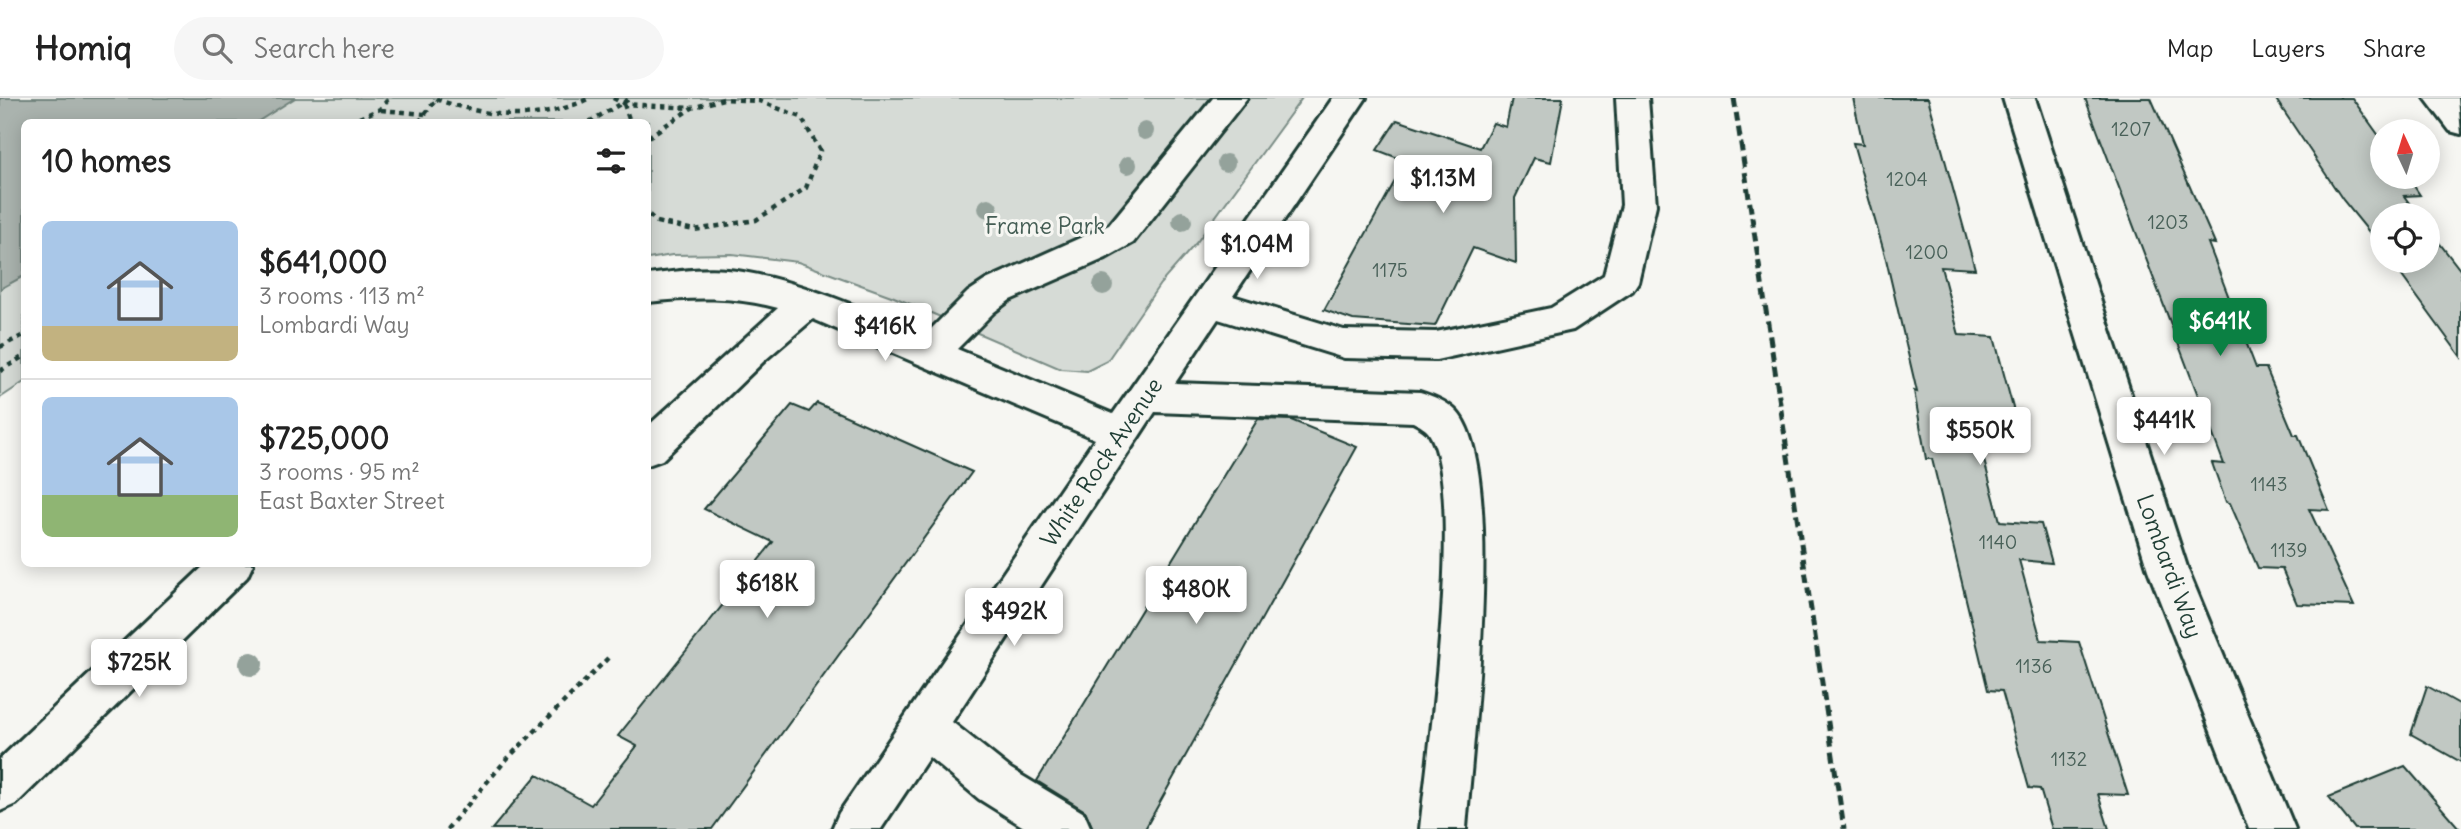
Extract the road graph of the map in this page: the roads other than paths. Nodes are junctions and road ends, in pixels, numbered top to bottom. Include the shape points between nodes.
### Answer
1 (1231, 98) edge
2 (1350, 98) edge
3 (1632, 98) edge
4 (2020, 98) edge
5 (2441, 98) edge
6 (2461, 123) edge
7 (651, 288) edge
8 (809, 302) junction
9 (1209, 303) junction
10 (933, 351) junction
11 (1144, 397) junction
12 (1120, 433) junction
13 (651, 446) edge
14 (230, 567) edge
15 (924, 726) junction
16 (0, 789) edge
17 (855, 829) edge
18 (1068, 829) edge
19 (1443, 829) edge
20 (2272, 829) edge

1 - 10 street via 1121,234 998,290
2 - 9 street, White Rock Avenue
3 - 9 street via 1639,205 1620,282 1560,320 1436,346 1344,344
4 - 20 street, Lombardi Way via 2168,570
5 - 6 street
7 - 8 street via 742,285
8 - 10 street
8 - 13 street
9 - 11 street, White Rock Avenue
10 - 12 street
11 - 12 street, White Rock Avenue
11 - 19 street via 1420,407 1446,425 1460,465 1464,554
12 - 15 street, White Rock Avenue
14 - 16 street
15 - 17 street, White Rock Avenue
15 - 18 street via 995,784

